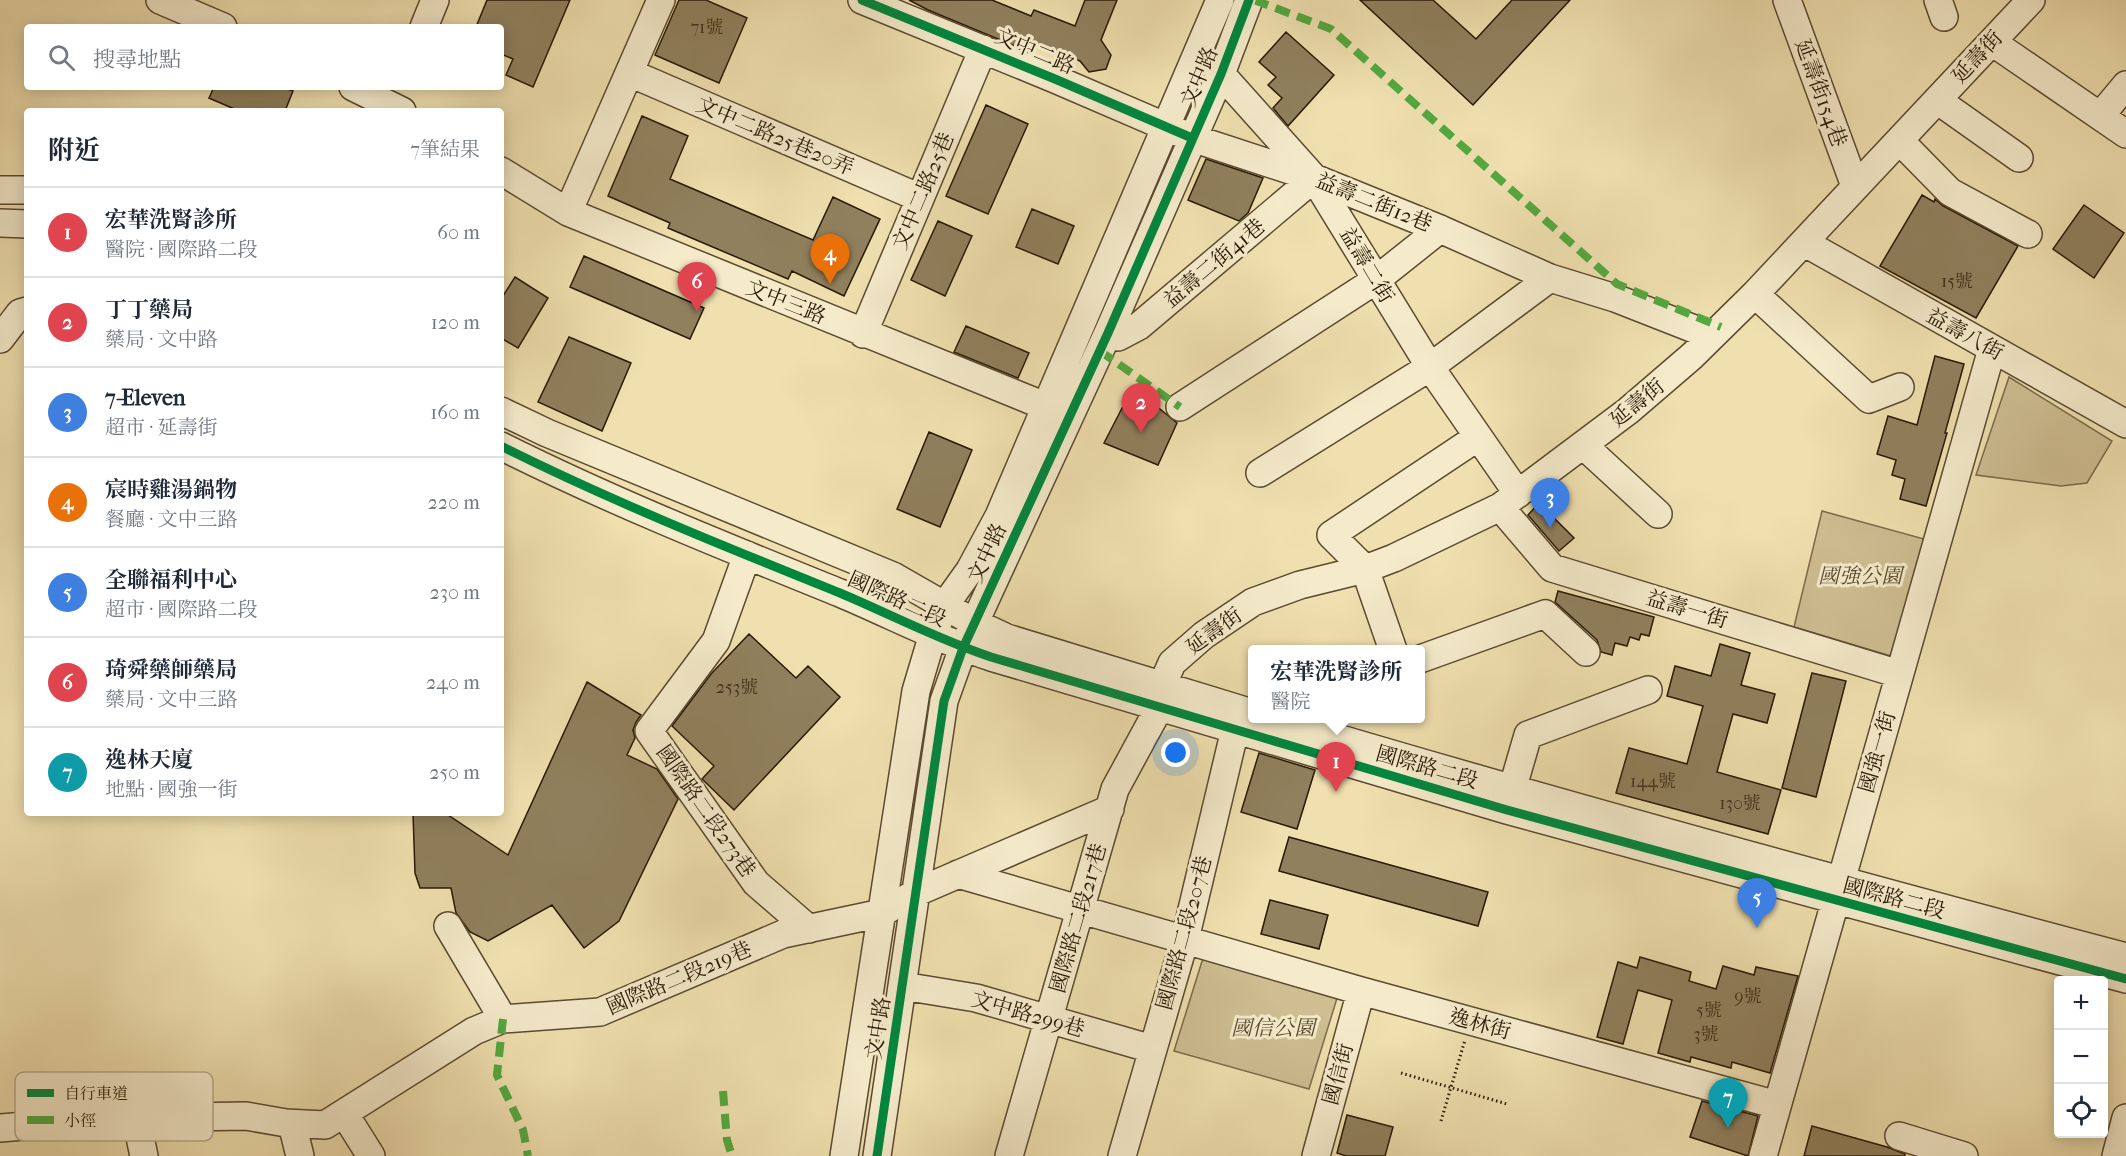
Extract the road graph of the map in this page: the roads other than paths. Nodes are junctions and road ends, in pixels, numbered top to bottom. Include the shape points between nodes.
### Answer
1 (160, 0) edge
2 (435, 0) edge
3 (661, 0) edge
4 (862, 0) edge
5 (1220, 0) edge
6 (1249, 0) edge
7 (1787, 0) edge
8 (2031, 0) edge
9 (219, 16) edge
10 (425, 24) edge
11 (1992, 42) junction
12 (1201, 47) junction
13 (983, 49) junction
14 (630, 73) junction
15 (1221, 74) junction
16 (2126, 85) edge
17 (361, 90) edge
18 (1937, 100) junction
19 (395, 103) edge
20 (2101, 115) junction
21 (1166, 127) junction
22 (2126, 134) edge
23 (1192, 138) junction
24 (1900, 141) junction
25 (2019, 158) dead end
26 (504, 173) edge
27 (1314, 178) junction
28 (1855, 186) junction
29 (0, 190) edge
30 (24, 190) edge
31 (920, 198) junction
32 (568, 212) junction
33 (0, 223) edge
34 (24, 224) edge
35 (1440, 229) junction
36 (2028, 234) dead end
37 (1804, 243) junction
38 (1550, 278) junction
39 (1376, 280) junction
40 (1755, 294) junction
41 (24, 312) edge
42 (1108, 333) junction
43 (863, 334) junction
44 (1712, 336) junction
45 (0, 339) edge
46 (1992, 349) junction
47 (1430, 367) junction
48 (1900, 387) dead end
49 (1045, 406) junction
50 (1180, 407) dead end
51 (504, 412) edge
52 (2126, 424) edge
53 (1478, 437) junction
54 (1583, 445) junction
55 (504, 447) edge
56 (1260, 473) dead end
57 (1509, 501) junction
58 (1658, 514) dead end
59 (747, 555) junction
60 (1365, 568) junction
61 (945, 604) junction
62 (975, 623) junction
63 (933, 634) junction
64 (1391, 645) edge
65 (963, 648) junction
66 (1586, 652) dead end
67 (1425, 657) edge
68 (1899, 674) junction
69 (1648, 690) dead end
70 (1160, 697) junction
71 (1242, 717) edge
72 (1259, 723) edge
73 (1287, 723) edge
74 (1512, 790) junction
75 (1110, 809) junction
76 (958, 874) junction
77 (1837, 891) junction
78 (917, 892) junction
79 (1081, 910) junction
80 (882, 913) junction
81 (448, 926) dead end
82 (809, 929) junction
83 (1185, 939) junction
84 (2126, 957) edge
85 (2126, 979) edge
86 (903, 986) junction
87 (1361, 991) junction
88 (503, 1019) junction
89 (1048, 1020) junction
90 (1152, 1049) junction
91 (1777, 1105) junction
92 (344, 1113) junction
93 (213, 1117) edge
94 (2126, 1118) edge
95 (291, 1124) junction
96 (15, 1127) edge
97 (0, 1128) edge
98 (1899, 1136) dead end
99 (141, 1141) edge
100 (144, 1156) edge
101 (300, 1156) edge
102 (371, 1156) edge
103 (844, 1156) edge
104 (877, 1156) edge
105 (1009, 1156) edge
106 (1122, 1156) edge
107 (1316, 1156) edge
108 (1762, 1156) edge
109 (1964, 1156) edge
110 (2115, 1156) edge

1 - 9 street
2 - 10 street
3 - 14 street
4 - 13 street, 文中二路
5 - 12 street, 文中路
6 - 15 street, 文中路
7 - 28 street, 延壽街154巷
8 - 11 street, 延壽街
11 - 18 street, 延壽街
11 - 20 street
12 - 15 street, 益壽二街
12 - 21 street, 文中路
13 - 21 street, 文中二路
13 - 31 street, 文中二路25巷
14 - 31 street, 文中二路25巷20弄
14 - 32 street
15 - 23 street, 文中路
15 - 27 street, 益壽二街
16 - 20 street
17 - 19 street
18 - 24 street, 延壽街
18 - 25 street
20 - 22 street
21 - 23 street, 文中二路
21 - 49 street, 文中路
23 - 27 street, 益壽二街12巷
23 - 42 street, 文中路
24 - 28 street, 延壽街
24 - 36 street via 1950,192
26 - 32 street, 文中三路
27 - 35 street, 益壽二街12巷
27 - 39 street, 益壽二街
27 - 42 street, 益壽二街41巷 via 1139,326 1118,337
28 - 37 street, 延壽街
29 - 30 street
31 - 43 street, 文中二路25巷
32 - 43 street, 文中三路
33 - 34 street
35 - 38 street, 益壽二街12巷
35 - 39 street
37 - 40 street, 延壽街
37 - 46 street, 益壽八街
38 - 44 street, 益壽二街12巷 via 1615,298
38 - 47 street
39 - 47 street, 益壽二街
39 - 50 street
40 - 44 street, 延壽街
40 - 48 street via 1869,399
41 - 45 street
42 - 62 street, 文中路
43 - 49 street, 文中三路
44 - 54 street, 延壽街 via 1660,386
46 - 52 street, 益壽八街
46 - 68 street, 國強一街
47 - 53 street, 益壽二街
47 - 56 street
49 - 61 street, 文中路 via 999,516 970,570
51 - 61 street, 國際路二段 via 893,576
53 - 57 street, 益壽二街
53 - 60 street via 1330,535
54 - 57 street, 延壽街
54 - 58 street
55 - 59 street, 國際路二段
57 - 60 street, 延壽街 via 1422,545
57 - 68 street, 益壽一街 via 1552,568
59 - 63 street, 國際路二段
59 - 82 street, 國際路二段273巷 via 716,641 650,731 756,883
60 - 64 street
60 - 70 street, 延壽街 via 1253,602 1204,635 1172,663
61 - 62 street, 國際路二段
61 - 63 street, 文中路
62 - 65 street, 文中路
62 - 70 street, 國際路二段
63 - 65 street, 國際路二段
63 - 80 street, 文中路 via 916,691
65 - 70 street, 國際路二段
65 - 78 street, 文中路 via 944,701
66 - 67 street via 1545,614
68 - 77 street, 國強一街
69 - 74 street via 1528,735
70 - 71 street, 國際路二段
70 - 75 street, 國際路二段217巷 via 1115,789
71 - 83 street, 國際路二段207巷
72 - 77 street, 國際路二段 via 1507,810
73 - 74 street, 國際路二段
74 - 77 street, 國際路二段
75 - 76 street, 國際路二段219巷
75 - 79 street, 國際路二段217巷
76 - 78 street, 國際路二段219巷
76 - 79 street, 逸林街
77 - 84 street, 國際路二段
77 - 85 street, 國際路二段
77 - 91 street, 國強一街
78 - 80 street, 國際路二段219巷
78 - 86 street, 文中路
79 - 83 street, 逸林街
79 - 89 street, 國際路二段217巷
80 - 82 street, 國際路二段219巷
80 - 103 street, 文中路
81 - 88 street
82 - 88 street, 國際路二段219巷 via 783,934 600,1012
83 - 87 street, 逸林街
83 - 90 street, 國際路二段207巷
86 - 89 street, 文中路299巷 via 976,998
86 - 104 street, 文中路
87 - 91 street, 逸林街
87 - 107 street, 國信街
88 - 92 street, 國際路二段219巷 via 474,1031
89 - 90 street, 文中路299巷
89 - 105 street, 國際路二段217巷
90 - 106 street, 國際路二段207巷
91 - 108 street, 國強一街
92 - 95 street, 國際路二段219巷 via 325,1125
92 - 102 street
93 - 95 street, 國際路二段219巷 via 246,1116
94 - 110 street
95 - 101 street
96 - 97 street, 國際路二段219巷
98 - 109 street
99 - 100 street

